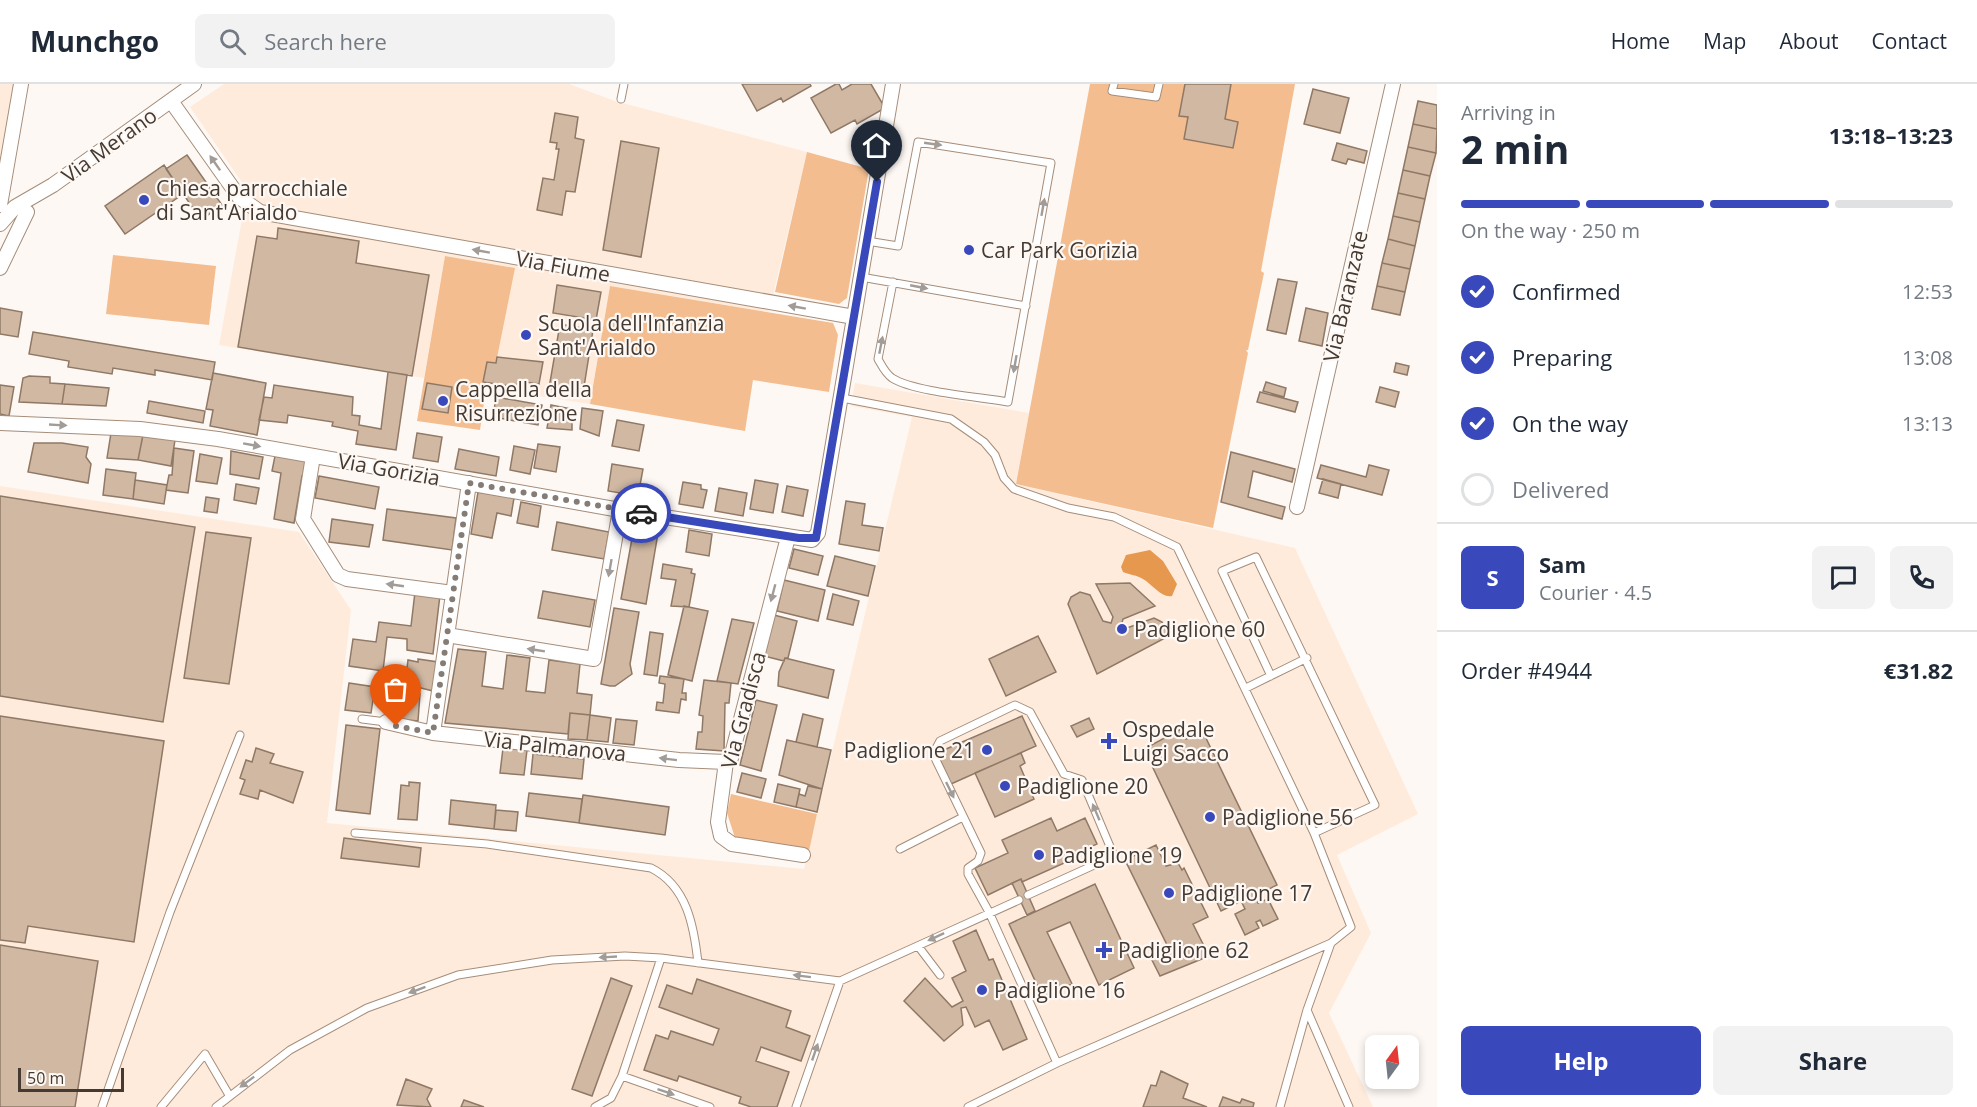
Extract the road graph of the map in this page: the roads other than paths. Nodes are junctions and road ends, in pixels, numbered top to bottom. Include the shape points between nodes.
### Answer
1 (21, 84) edge
2 (194, 84) edge
3 (624, 84) edge
4 (893, 84) edge
5 (1114, 84) edge
6 (1159, 84) edge
7 (1393, 84) edge
8 (621, 99) dead end
9 (171, 100) junction
10 (53, 185) junction
11 (0, 205) edge
12 (27, 212) junction
13 (0, 225) edge
14 (867, 241) junction
15 (0, 268) edge
16 (861, 277) junction
17 (893, 282) junction
18 (1026, 306) junction
19 (854, 317) junction
20 (842, 398) junction
21 (0, 423) edge
22 (313, 456) junction
23 (469, 483) junction
24 (1297, 507) dead end
25 (620, 510) junction
26 (788, 537) junction
27 (453, 593) junction
28 (447, 635) junction
29 (1307, 658) junction
30 (1271, 676) junction
31 (1246, 688) junction
32 (362, 719) dead end
33 (386, 722) joint
34 (433, 733) junction
35 (240, 735) dead end
36 (726, 762) junction
37 (963, 817) junction
38 (355, 833) dead end
39 (1314, 833) junction
40 (900, 849) dead end
41 (803, 855) dead end
42 (1028, 895) dead end
43 (1019, 900) dead end
44 (989, 912) junction
45 (1331, 943) junction
46 (918, 946) junction
47 (662, 958) junction
48 (698, 963) junction
49 (940, 975) dead end
50 (840, 981) junction
51 (1307, 1010) junction
52 (1057, 1063) junction
53 (622, 1076) junction
54 (229, 1095) junction
55 (102, 1107) edge
56 (161, 1107) edge
57 (216, 1107) edge
58 (595, 1107) edge
59 (711, 1107) edge
60 (796, 1107) edge
61 (968, 1107) edge
62 (1280, 1107) edge
63 (1349, 1107) edge

1 - 11 street
2 - 9 street, Via Merano
3 - 8 lane
4 - 14 street
5 - 6 lane via 1113,91 1156,97
7 - 24 street, Via Baranzate
9 - 10 street, Via Merano
19 -> 9 street, Via Fiume via 271,215 250,208 239,197
10 - 12 street
10 - 13 street via 15,207
12 - 13 street
12 - 15 street
14 - 16 street
14 - 18 lane via 898,246 918,142 1051,163
16 - 17 lane
16 - 19 street
17 -> 18 lane
18 -> 17 lane via 1008,402 908,384 892,378 878,359
19 - 20 street
20 - 26 street, Via Gorizia via 818,533 812,540
20 - 31 lane via 951,419 995,454 1004,478 1014,489 1068,508 1113,517 1178,547
21 -> 22 street, Via Gorizia via 140,429
22 - 23 street, Via Gorizia
27 -> 22 street via 338,575 303,519
23 - 25 street, Via Gorizia
23 - 27 street
25 - 26 street, Via Gorizia
25 -> 28 street via 594,659
26 -> 36 street, Via Gradisca
27 - 28 street
28 - 34 street
29 - 30 lane
29 - 30 lane via 1256,557 1222,571
29 - 39 lane via 1375,805
30 - 31 lane
31 - 39 lane
32 - 33 lane
33 - 34 street, Via Palmanova
36 -> 34 street, Via Palmanova
35 - 55 lane via 170,912
36 - 41 street, Via Gradisca via 718,822 721,836 732,844
37 - 40 lane
42 -> 37 lane via 1114,856 1082,780 1064,774 1030,712 1015,705 940,741 933,754
37 - 44 lane via 981,853 968,868 968,874
38 - 48 lane via 487,844 651,868 664,874 681,894 693,928
39 - 45 lane via 1351,927
43 - 44 lane
44 -> 46 lane
44 - 52 lane
45 - 51 lane
45 - 52 lane
46 - 49 lane
46 - 50 lane
47 - 48 lane
47 - 53 lane
47 -> 54 lane via 552,960 458,975 360,1012 290,1050
50 -> 48 lane
60 -> 50 lane
51 - 62 lane
51 - 63 lane
52 - 61 lane
53 - 58 lane via 611,1098
53 -> 59 lane
54 - 56 lane via 205,1054
54 - 57 lane

